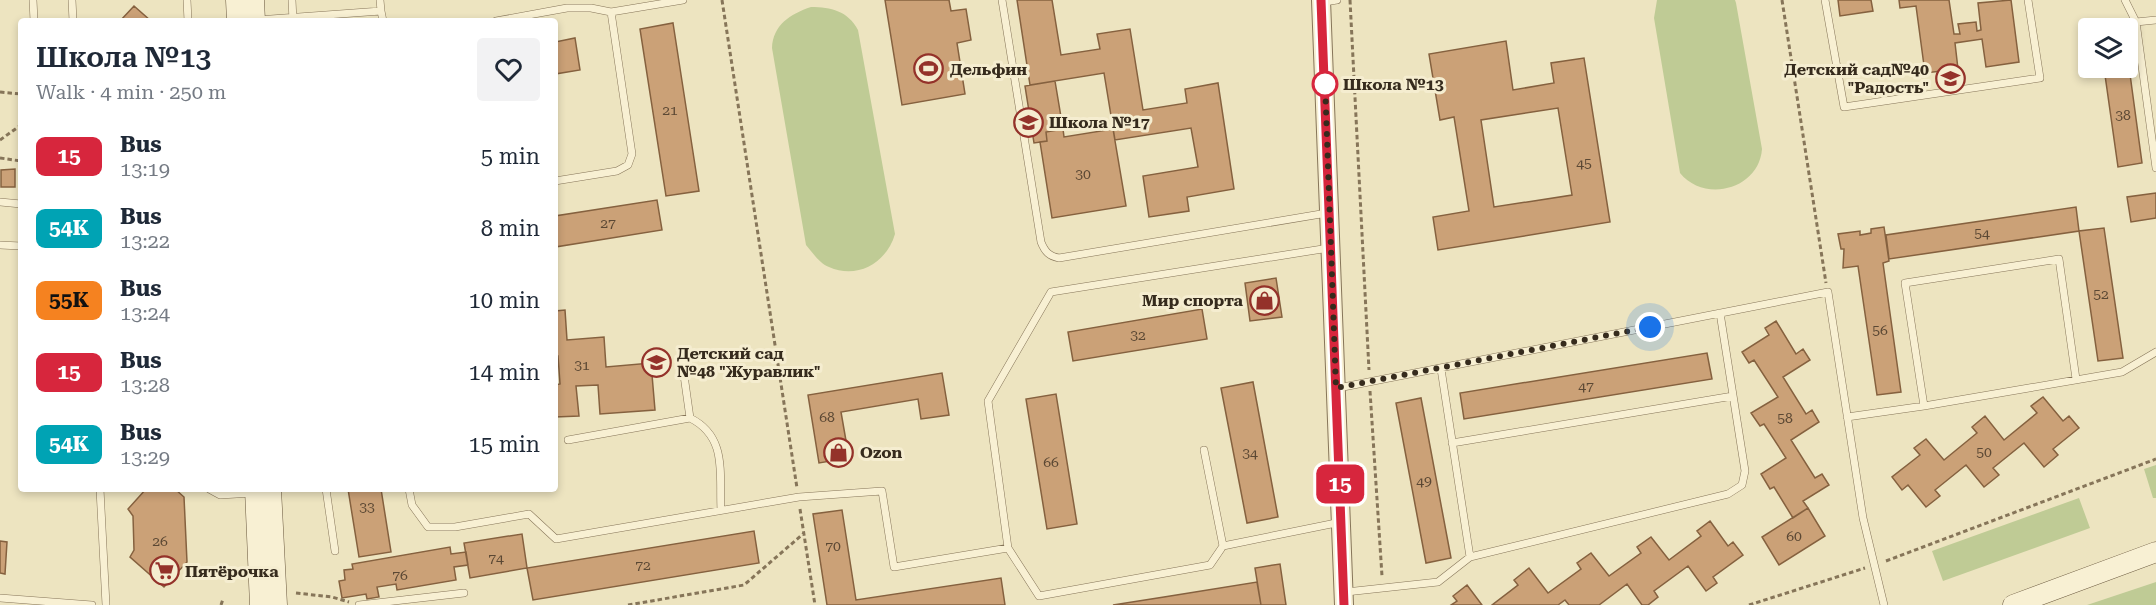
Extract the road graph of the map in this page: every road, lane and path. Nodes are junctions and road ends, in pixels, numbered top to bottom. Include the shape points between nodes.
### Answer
1 (33, 0) edge
2 (72, 0) edge
3 (187, 0) edge
4 (236, 0) edge
5 (254, 0) edge
6 (292, 0) edge
7 (380, 0) edge
8 (683, 0) edge
9 (722, 0) edge
10 (1002, 0) edge
11 (1350, 0) edge
12 (1782, 0) edge
13 (1825, 0) edge
14 (2028, 0) edge
15 (2126, 0) edge
16 (1326, 1) edge
17 (381, 12) junction
18 (611, 12) junction
19 (34, 18) edge
20 (74, 18) edge
21 (188, 18) edge
22 (245, 18) edge
23 (247, 18) edge
24 (293, 18) edge
25 (306, 18) edge
26 (382, 18) edge
27 (512, 18) edge
28 (2134, 18) edge
29 (2156, 20) edge
30 (2138, 22) edge
31 (2138, 37) edge
32 (0, 92) edge
33 (18, 94) edge
34 (18, 128) edge
35 (0, 140) edge
36 (0, 158) edge
37 (18, 161) edge
38 (2156, 168) edge
39 (558, 181) edge
40 (0, 202) edge
41 (18, 204) edge
42 (1331, 213) junction
43 (0, 244) edge
44 (18, 246) edge
45 (1332, 248) junction
46 (1828, 292) junction
47 (1720, 313) junction
48 (2156, 352) edge
49 (681, 354) dead end
50 (1441, 369) junction
51 (2076, 378) junction
52 (1370, 382) junction
53 (1336, 388) junction
54 (1732, 396) junction
55 (1924, 406) junction
56 (1847, 417) junction
57 (690, 418) junction
58 (568, 440) dead end
59 (1452, 443) junction
60 (1204, 450) dead end
61 (2156, 459) edge
62 (100, 492) edge
63 (214, 492) edge
64 (245, 492) edge
65 (261, 492) edge
66 (261, 492) edge
67 (326, 492) edge
68 (410, 492) edge
69 (799, 497) junction
70 (721, 510) junction
71 (1341, 522) junction
72 (804, 534) junction
73 (1223, 546) junction
74 (1008, 548) junction
75 (335, 551) dead end
76 (2156, 552) edge
77 (1470, 558) junction
78 (1875, 566) junction
79 (1383, 587) junction
80 (296, 593) dead end
81 (464, 593) dead end
82 (0, 598) edge
83 (1344, 598) edge
84 (223, 599) dead end
85 (2019, 604) edge
86 (92, 605) edge
87 (106, 605) edge
88 (221, 605) edge
89 (260, 605) edge
90 (277, 605) edge
91 (359, 605) edge
92 (628, 605) edge
93 (815, 605) edge
94 (1749, 605) edge
95 (1884, 605) edge

1 - 19 lane
2 - 20 lane
3 - 21 lane
4 - 22 main road
5 - 23 main road
6 - 24 lane
7 - 17 lane
8 - 18 lane
9 - 69 path
10 - 42 lane via 1041,242 1051,256 1059,258
11 - 52 path
12 - 46 path
13 - 14 lane via 1844,107 2040,78
15 - 28 lane
16 - 42 street
17 - 25 lane
17 - 26 lane
18 - 27 lane via 567,8
18 - 39 lane via 632,154 628,165 617,171
29 - 30 lane
31 - 38 lane
32 - 33 path
34 - 35 path
36 - 37 path
40 - 41 lane
42 - 45 street
43 - 44 lane
45 - 53 street
45 - 74 lane via 1051,292 988,401
46 - 47 lane
46 - 56 lane
47 - 50 lane
47 - 54 lane
48 - 51 lane via 2122,372
49 - 57 lane
50 - 52 lane
50 - 59 lane
51 - 55 lane
51 - 55 lane via 2059,259 1905,283
52 - 53 lane
52 - 79 path
53 - 71 street
54 - 59 lane
54 - 77 lane via 1745,471 1742,486 1728,494
55 - 56 lane
56 - 78 lane
57 - 58 lane
57 - 70 lane via 703,424 717,444
59 - 77 lane
60 - 73 lane
61 - 78 path
62 - 87 lane
63 - 64 lane
65 - 89 main road
66 - 90 main road
67 - 75 lane
68 - 70 lane via 412,505 428,527 455,527 529,514 556,539
69 - 70 lane
69 - 72 path
69 - 74 lane via 882,491 894,567
71 - 73 lane
71 - 83 street
72 - 92 path via 744,585
72 - 93 path
73 - 74 lane via 1210,565 1039,596
76 - 85 main road
77 - 79 lane via 1438,582
78 - 94 path
78 - 95 lane
79 - 83 lane
80 - 91 path
81 - 91 lane
82 - 86 lane
84 - 88 path

